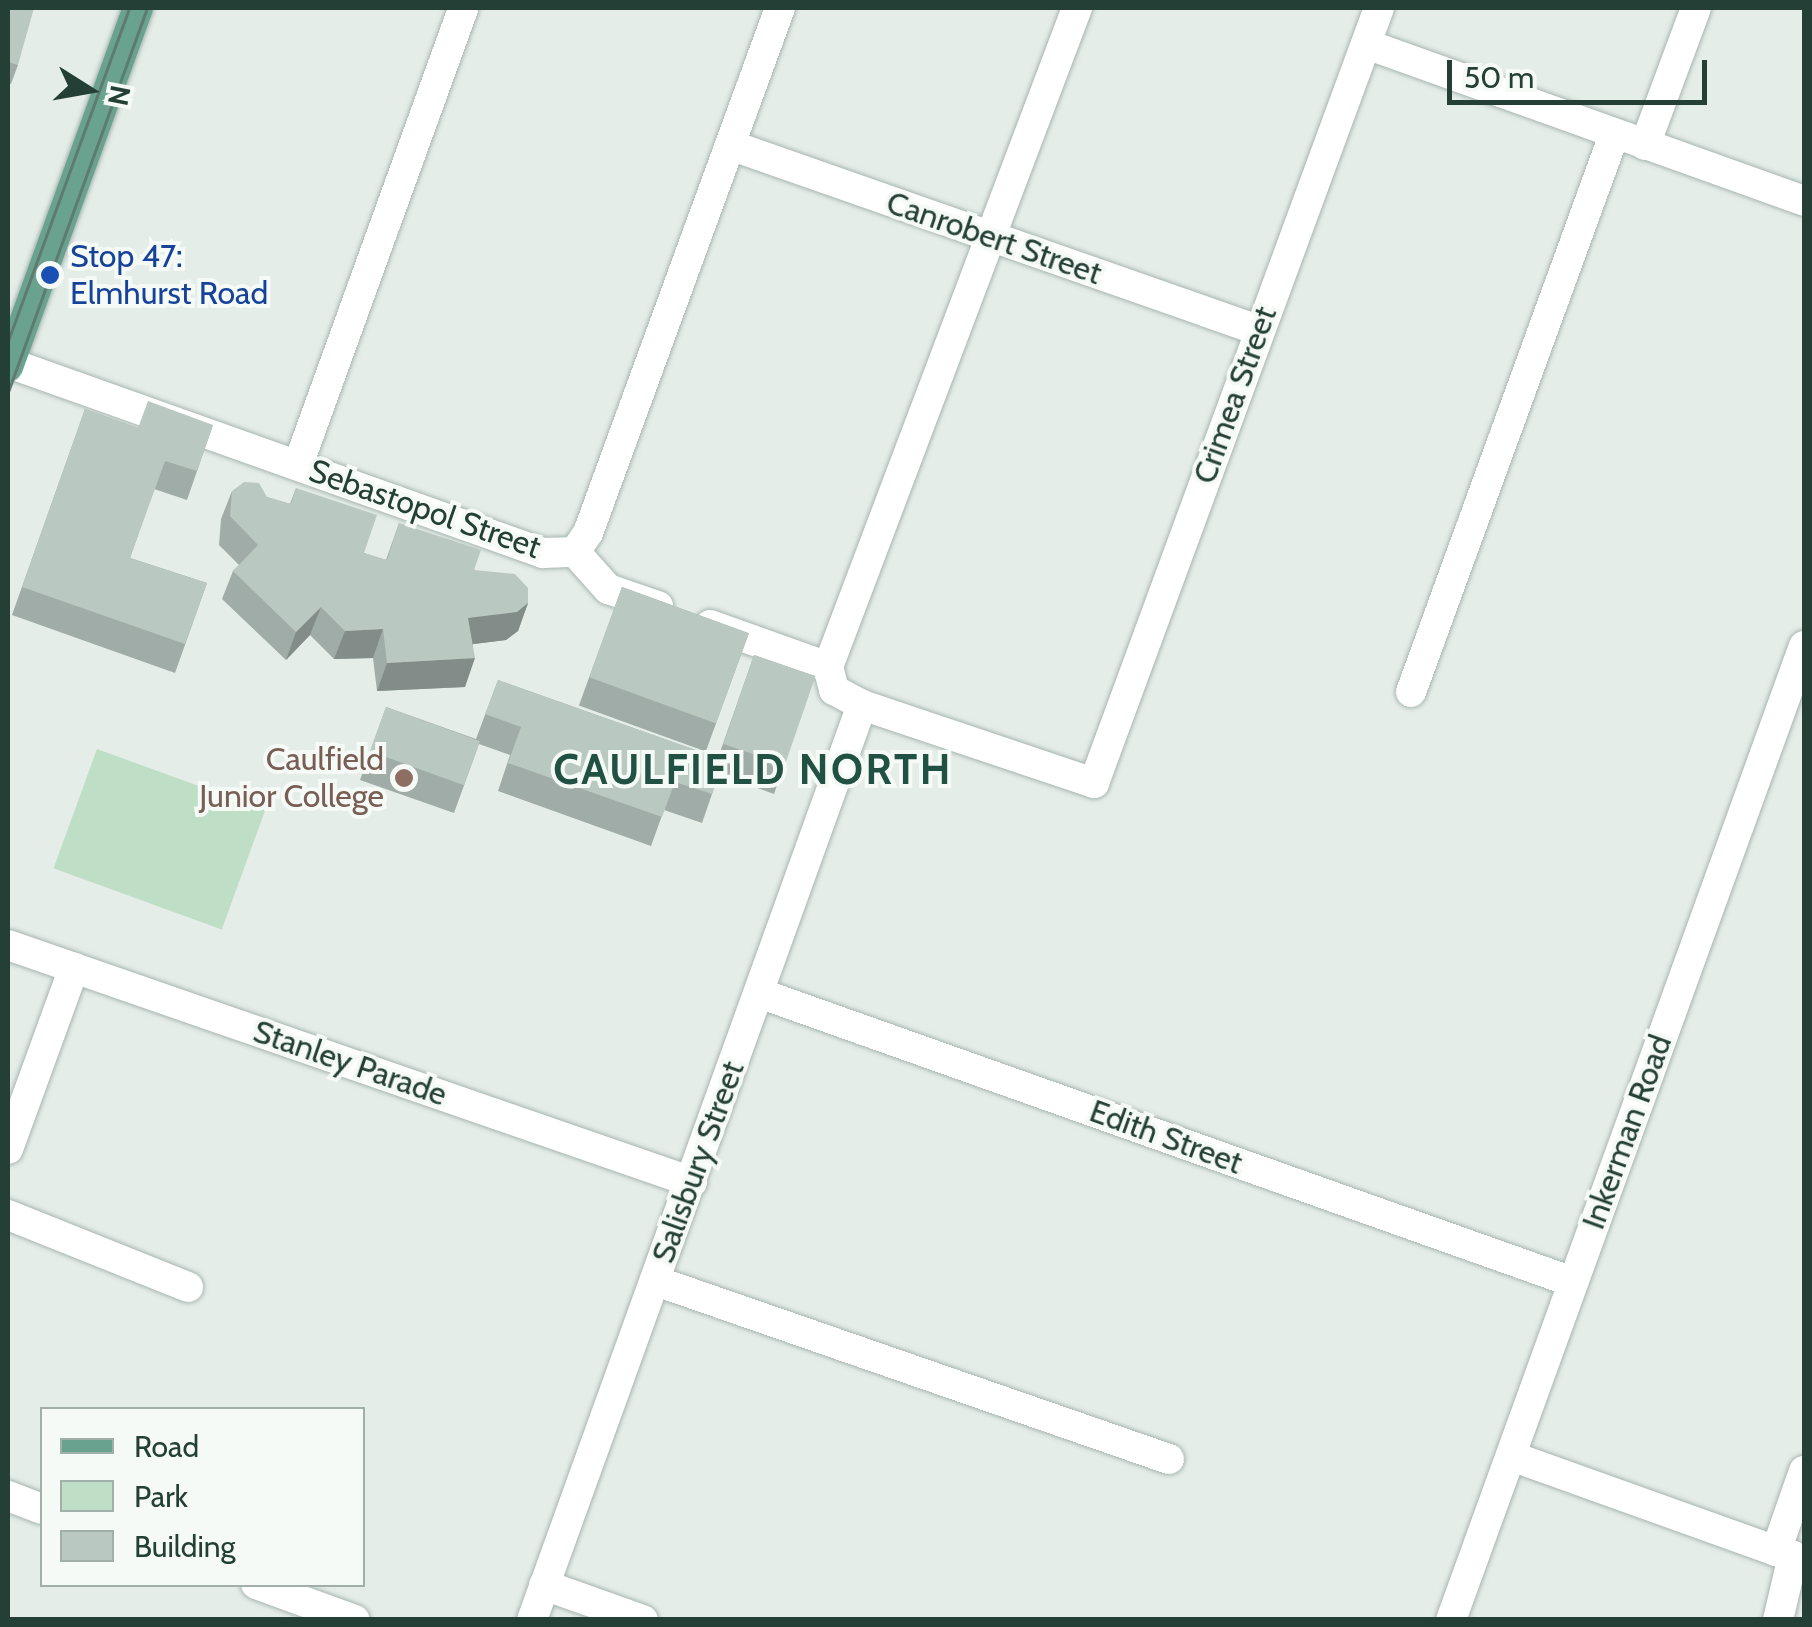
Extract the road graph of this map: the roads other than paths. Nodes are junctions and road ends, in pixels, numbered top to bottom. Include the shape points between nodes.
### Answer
1 (138, 8) edge
2 (463, 8) edge
3 (780, 8) edge
4 (1077, 8) edge
5 (1379, 8) edge
6 (1696, 8) edge
7 (1366, 44) junction
8 (1614, 135) junction
9 (730, 145) junction
10 (1645, 145) junction
11 (1804, 201) edge
12 (990, 237) junction
13 (1258, 330) junction
14 (8, 365) edge
15 (298, 465) junction
16 (574, 552) junction
17 (1804, 646) edge
18 (828, 667) junction
19 (1411, 692) dead end
20 (862, 704) junction
21 (8, 944) edge
22 (74, 968) junction
23 (759, 992) junction
24 (8, 1149) edge
25 (692, 1182) junction
26 (8, 1215) edge
27 (656, 1281) junction
28 (1573, 1282) junction
29 (188, 1287) dead end
30 (1511, 1456) junction
31 (1169, 1459) dead end
32 (1804, 1472) edge
33 (8, 1496) edge
34 (40, 1508) edge
35 (1776, 1551) junction
36 (544, 1585) junction
37 (264, 1587) edge
38 (355, 1620) edge
39 (532, 1620) edge
40 (643, 1620) edge
41 (1452, 1620) edge
42 (1778, 1620) edge

1 - 14 main road
2 - 15 street
3 - 9 street, Sebastopol Street
4 - 12 street
5 - 7 street, Crimea Street
6 - 10 street
7 - 8 street
7 - 13 street, Crimea Street
8 - 10 street
8 - 19 street
9 - 12 street, Canrobert Street
9 - 16 street, Sebastopol Street via 588,532
10 - 11 street
12 - 13 street, Canrobert Street
12 - 18 street
13 - 20 street, Crimea Street via 1094,783
14 - 15 street, Sebastopol Street
15 - 16 street, Sebastopol Street via 543,553
16 - 18 street via 608,588
17 - 28 street, Inkerman Road
18 - 20 street via 834,690
20 - 23 street, Salisbury Street
21 - 22 street, Stanley Parade
22 - 24 street
22 - 25 street, Stanley Parade
23 - 25 street, Salisbury Street
23 - 28 street, Edith Street
25 - 27 street, Salisbury Street
26 - 29 street
27 - 31 street
27 - 36 street, Salisbury Street
28 - 30 street, Inkerman Road
30 - 35 street
30 - 41 street, Inkerman Road
32 - 35 street
33 - 34 street
35 - 42 street via 1794,1556
36 - 39 street, Salisbury Street
36 - 40 street
37 - 38 street

